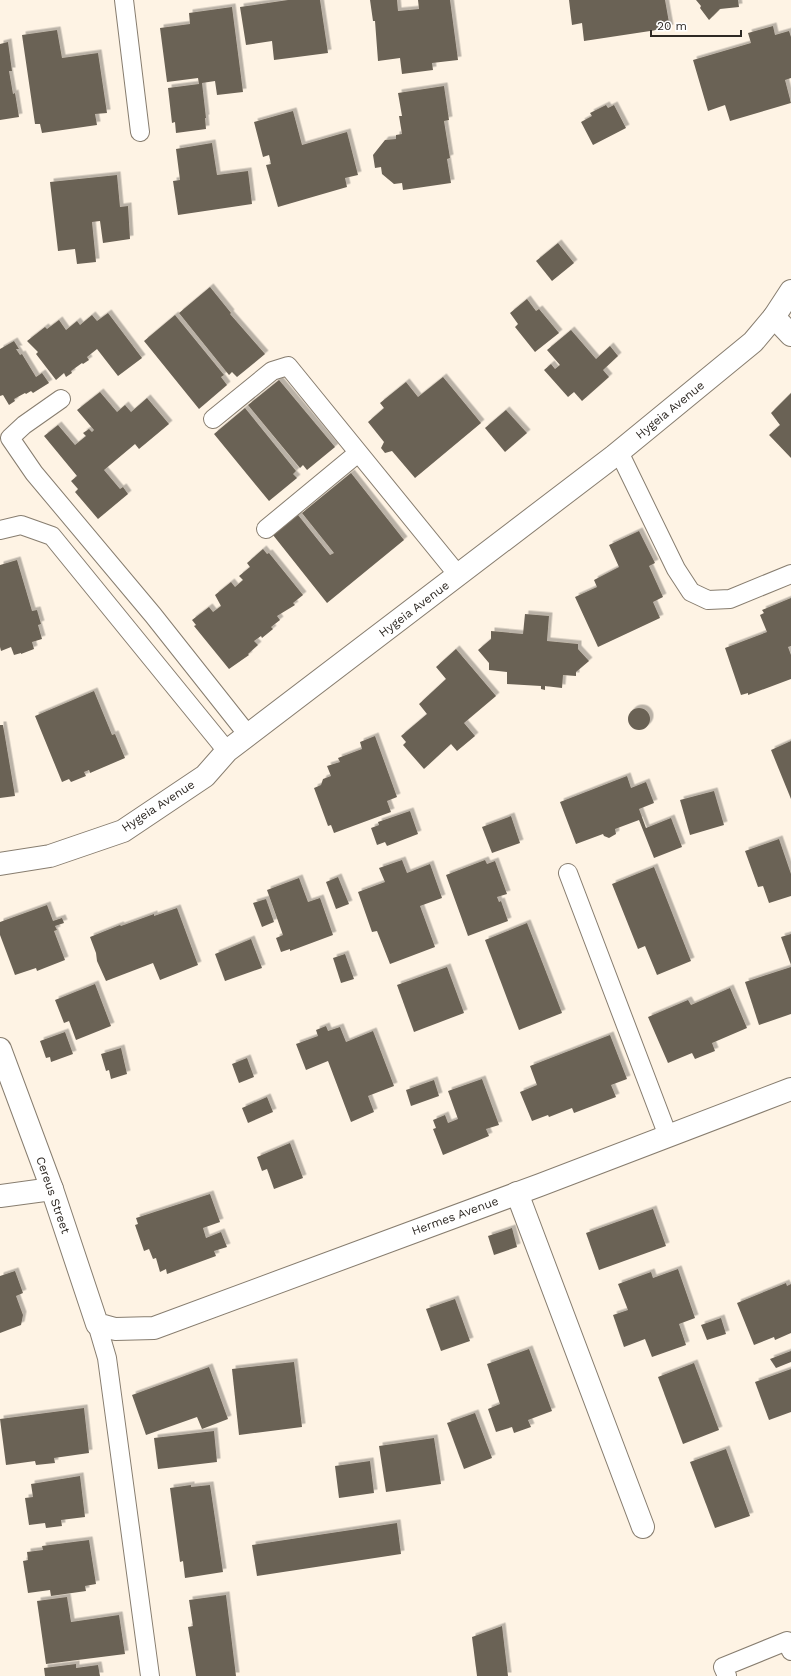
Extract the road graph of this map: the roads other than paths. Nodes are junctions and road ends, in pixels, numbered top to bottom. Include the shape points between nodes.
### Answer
1 (124, 0) edge
2 (140, 132) dead end
3 (791, 291) edge
4 (774, 317) junction
5 (791, 335) edge
6 (61, 399) dead end
7 (213, 419) dead end
8 (619, 452) junction
9 (358, 453) junction
10 (266, 529) dead end
11 (0, 530) edge
12 (791, 574) edge
13 (458, 575) junction
14 (248, 735) junction
15 (227, 751) junction
16 (0, 864) edge
17 (568, 873) dead end
18 (0, 1049) edge
19 (791, 1089) edge
20 (668, 1136) junction
21 (52, 1189) junction
22 (518, 1193) junction
23 (0, 1196) edge
24 (106, 1327) junction
25 (643, 1527) dead end
26 (791, 1651) edge
27 (150, 1676) edge
28 (727, 1676) edge

1 - 2 lane
3 - 4 street, Hygeia Avenue
4 - 5 street
4 - 8 street, Hygeia Avenue via 753,342
6 - 14 lane via 10,438 34,473 153,615
7 - 9 lane via 272,370 288,366
8 - 12 lane via 676,569 691,592 708,600 730,599
8 - 13 street, Hygeia Avenue
9 - 10 lane
9 - 13 lane
11 - 15 lane via 21,525 52,536
13 - 14 street, Hygeia Avenue
14 - 15 street, Hygeia Avenue
15 - 16 street, Hygeia Avenue via 205,776 123,830 50,856
17 - 20 lane
18 - 21 street, Cereus Street
19 - 20 street, Hermes Avenue
20 - 22 street, Hermes Avenue
21 - 23 street
21 - 24 street, Cereus Street
22 - 24 street, Hermes Avenue via 154,1328
22 - 25 street
24 - 27 lane via 107,1358
26 - 28 lane via 787,1641 724,1667

